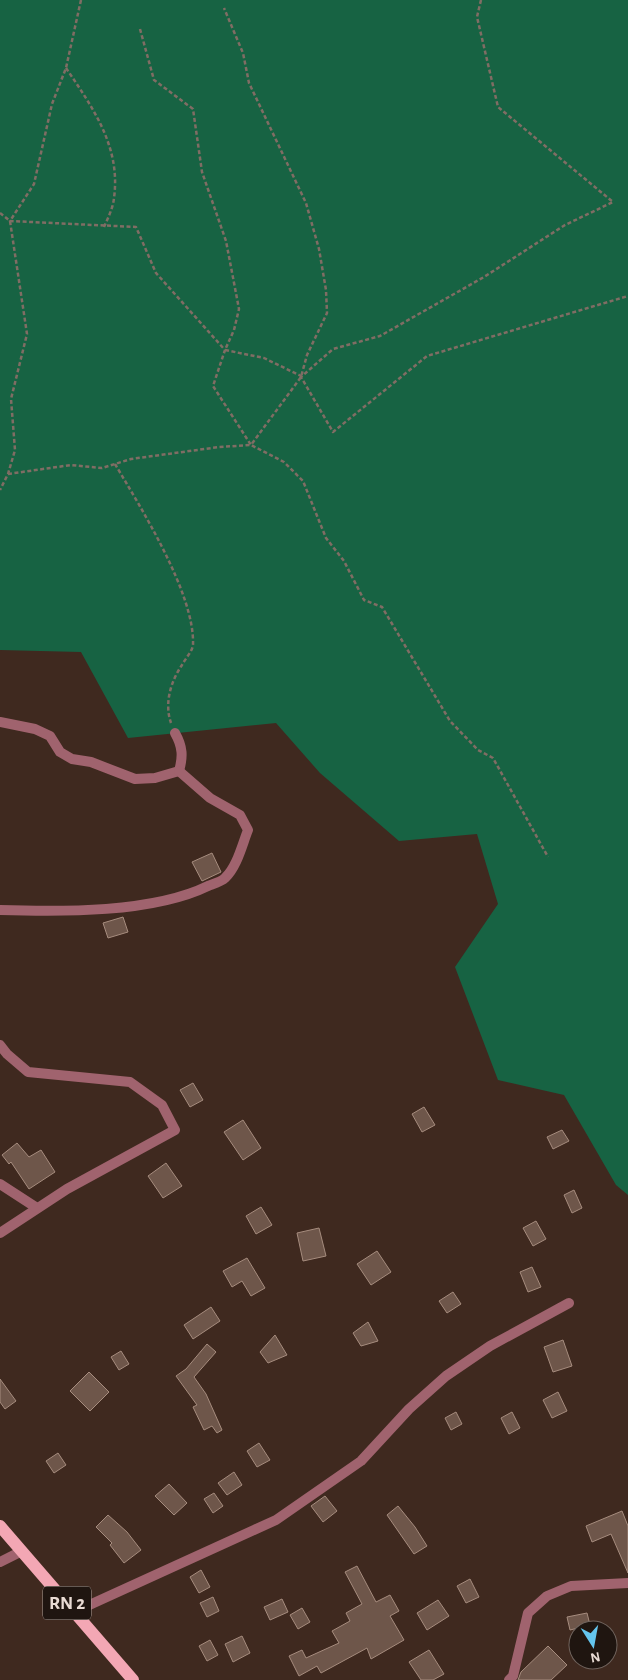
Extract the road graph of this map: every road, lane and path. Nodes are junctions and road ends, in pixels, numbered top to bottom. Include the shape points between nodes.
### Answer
1 (81, 0) edge
2 (481, 0) edge
3 (224, 8) dead end
4 (140, 29) dead end
5 (66, 68) junction
6 (0, 213) edge
7 (10, 221) junction
8 (104, 227) junction
9 (628, 296) edge
10 (224, 350) junction
11 (301, 376) junction
12 (252, 445) junction
13 (115, 464) junction
14 (8, 474) junction
15 (0, 490) edge
16 (0, 722) edge
17 (175, 733) joint
18 (180, 771) junction
19 (548, 857) dead end
20 (0, 910) edge
21 (0, 1045) edge
22 (0, 1184) edge
23 (38, 1208) junction
24 (0, 1234) edge
25 (569, 1303) dead end
26 (0, 1526) edge
27 (22, 1551) junction
28 (0, 1562) edge
29 (628, 1583) edge
30 (74, 1612) junction
31 (133, 1680) edge
32 (509, 1680) edge

1 - 5 path
2 - 11 path via 477,17 498,107 613,202 565,225 484,277 380,336 333,350
3 - 11 path via 243,53 249,83 306,203 319,250 327,312
4 - 10 path via 154,80 192,109 202,172 226,241 239,308 234,330
5 - 7 path via 52,104 34,184
5 - 8 path via 94,109 108,137 114,166 114,199
6 - 7 path
7 - 8 path
7 - 14 path via 27,334 11,399 15,450
8 - 10 path via 136,227 156,273
9 - 11 path via 428,356 333,432
10 - 11 path via 264,358
10 - 12 path via 214,386
11 - 12 path
12 - 13 path via 219,446
12 - 19 path via 284,462 302,481 326,538 344,561 364,600 382,607 450,722 478,750 493,758
13 - 14 path via 102,468 71,466
13 - 17 path via 171,567 193,626 192,648 169,690 170,719
14 - 15 path
16 - 18 street via 35,729 50,736 60,752 72,759 91,762 135,779 155,778
17 - 18 street via 183,757
18 - 20 street via 210,798 240,815 248,830 237,860 225,878 178,897 124,906 65,912
21 - 23 street via 28,1072 130,1082 162,1105 175,1130
22 - 23 street
23 - 24 street
25 - 30 street via 490,1346 446,1376 409,1409 360,1461 276,1520
26 - 27 main road, RN 2
27 - 28 street
27 - 30 main road, RN 2
29 - 32 street via 571,1586 547,1596 528,1613 513,1676
30 - 31 main road, RN 2

